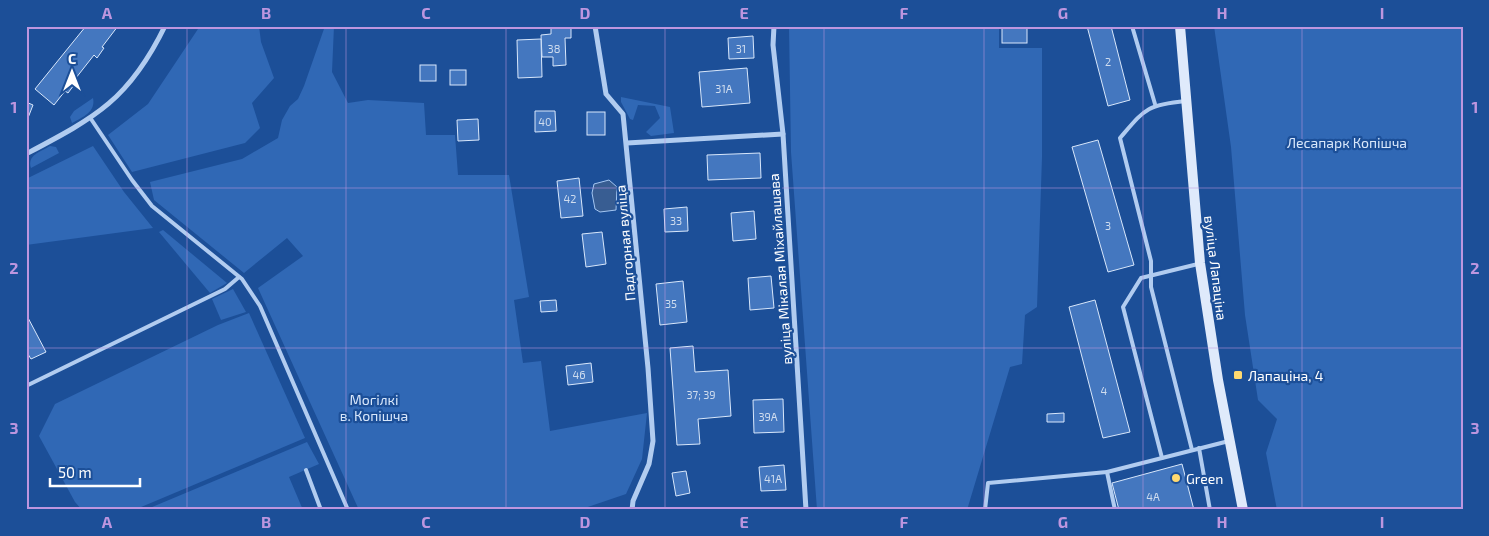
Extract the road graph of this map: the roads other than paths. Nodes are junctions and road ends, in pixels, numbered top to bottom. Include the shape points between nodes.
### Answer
1 (165, 26) edge
2 (595, 26) edge
3 (774, 26) edge
4 (1132, 26) edge
5 (1180, 26) edge
6 (1186, 101) junction
7 (1155, 104) junction
8 (91, 118) junction
9 (783, 134) junction
10 (627, 143) junction
11 (26, 154) edge
12 (1200, 263) junction
13 (1152, 276) junction
14 (239, 278) junction
15 (26, 386) edge
16 (1229, 441) junction
17 (1199, 448) junction
18 (1192, 450) junction
19 (1162, 458) junction
20 (306, 470) dead end
21 (1107, 472) junction
22 (321, 510) edge
23 (348, 510) edge
24 (632, 510) edge
25 (806, 510) edge
26 (985, 510) edge
27 (1115, 510) edge
28 (1210, 510) edge
29 (1244, 510) edge

1 - 8 street via 140,71 115,100
2 - 10 street, Падгорная вуліца via 606,94 623,114
3 - 9 street, вуліца Мікалая Міхайлашава via 773,45
4 - 7 lane
5 - 6 main road, вуліца Лапаціна
6 - 7 lane
6 - 12 main road, вуліца Лапаціна
7 - 13 lane via 1146,109 1120,138 1152,261
8 - 11 street
8 - 14 lane via 152,206
9 - 10 street
9 - 25 street, вуліца Мікалая Міхайлашава
10 - 24 street, Падгорная вуліца via 653,441 649,464
12 - 13 lane
12 - 16 main road, вуліца Лапаціна
13 - 18 lane via 1151,288
13 - 19 lane via 1141,278 1123,307
14 - 15 lane via 225,289
14 - 23 lane via 260,306
16 - 17 lane
16 - 29 main road, вуліца Лапаціна
17 - 18 lane
17 - 28 lane
18 - 19 lane
19 - 21 lane
20 - 22 lane
21 - 26 lane via 988,484
21 - 27 lane

